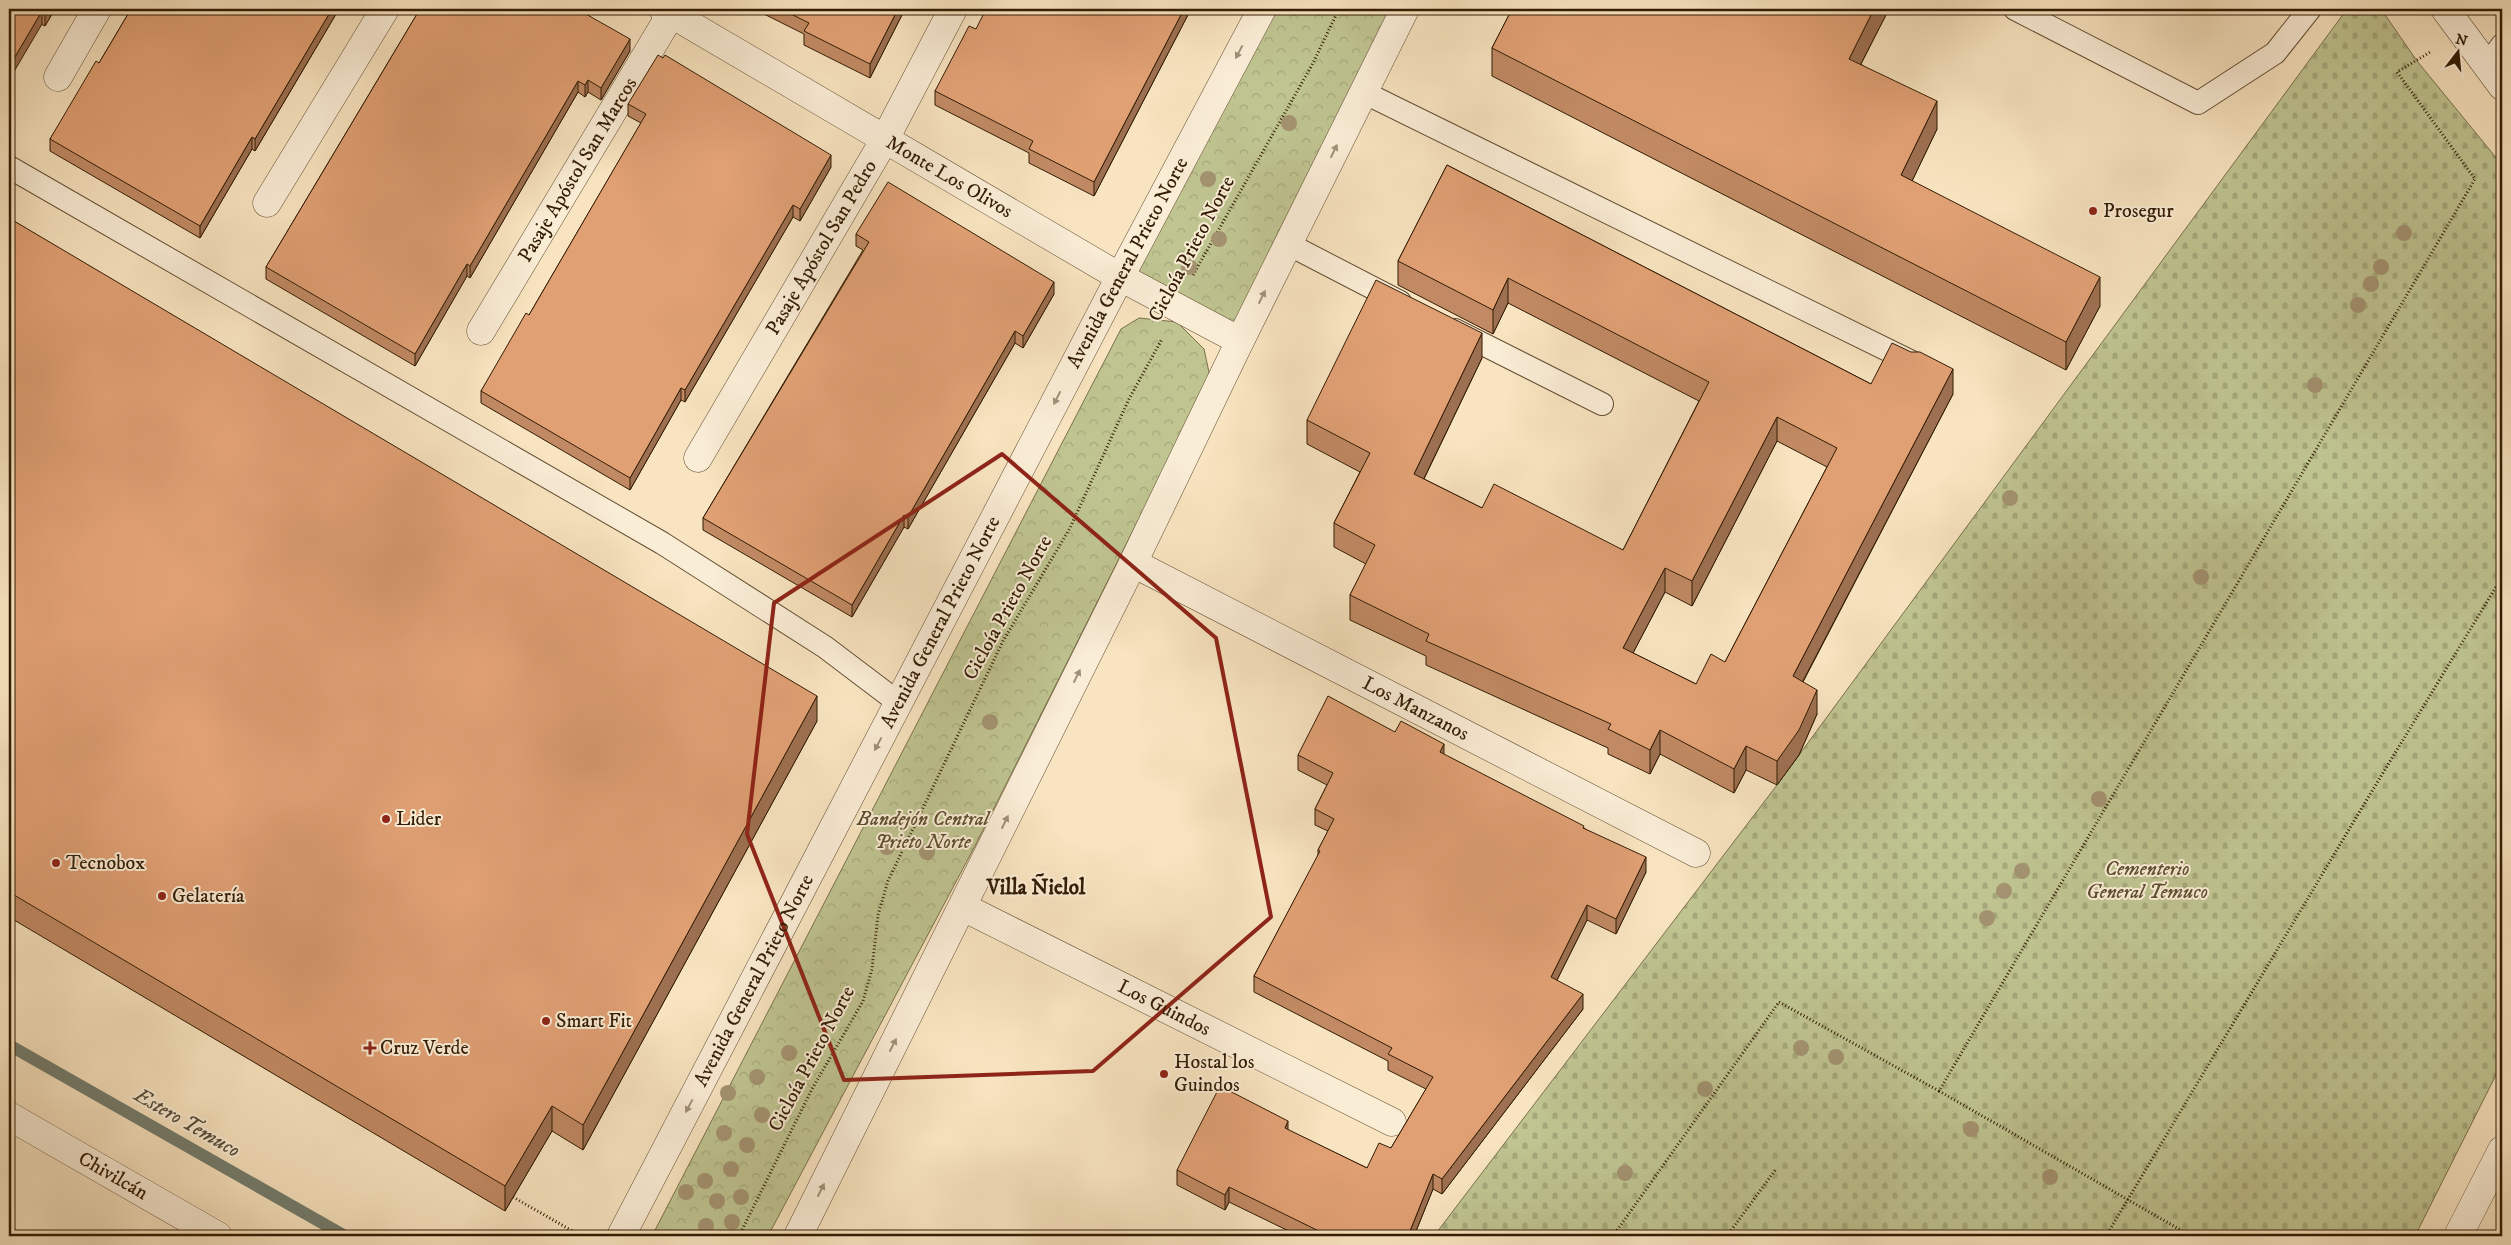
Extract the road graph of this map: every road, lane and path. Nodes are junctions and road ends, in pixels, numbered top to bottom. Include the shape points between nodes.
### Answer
1 (98, 9) edge
2 (384, 9) edge
3 (954, 9) edge
4 (1262, 9) edge
5 (1339, 9) edge
6 (1405, 9) edge
7 (2015, 9) edge
8 (2310, 9) edge
9 (2445, 9) edge
10 (670, 10) edge
11 (2461, 30) junction
12 (2498, 65) edge
13 (58, 77) dead end
14 (1363, 92) junction
15 (885, 139) junction
16 (9, 166) edge
17 (267, 203) dead end
18 (1288, 244) junction
19 (1120, 277) junction
20 (1176, 307) junction
21 (481, 331) dead end
22 (1240, 340) junction
23 (1916, 364) edge
24 (1602, 404) dead end
25 (698, 458) dead end
26 (1133, 563) junction
27 (2502, 577) edge
28 (899, 703) junction
29 (1696, 853) dead end
30 (963, 907) junction
31 (1940, 1091) junction
32 (9, 1116) edge
33 (1392, 1122) dead end
34 (2502, 1150) edge
35 (1776, 1168) dead end
36 (513, 1197) edge
37 (2126, 1199) junction
38 (218, 1236) edge
39 (581, 1236) edge
40 (621, 1236) edge
41 (739, 1236) edge
42 (798, 1236) edge
43 (1613, 1236) edge
44 (1727, 1236) edge
45 (2106, 1236) edge
46 (2191, 1236) edge
47 (2458, 1236) edge

1 - 13 street
2 - 17 street
3 - 15 street, Pasaje Apóstol San Pedro
4 -> 19 street, Avenida General Prieto Norte
5 - 20 path, Cicloía Prieto Norte via 1312,65
6 - 14 street
7 - 8 lane via 2198,103 2275,53
9 - 11 street
10 - 15 street, Monte Los Olivos
10 - 21 street, Pasaje Apóstol San Marcos
11 - 12 street
11 - 31 path via 2397,72 2475,179
18 -> 14 street
14 - 23 lane
15 - 19 street, Monte Los Olivos
15 - 25 street, Pasaje Apóstol San Pedro
16 - 28 lane via 662,543 825,647
22 -> 18 street
18 - 24 lane
19 - 20 street, Monte Los Olivos
19 -> 28 street, Avenida General Prieto Norte
20 - 22 street, Monte Los Olivos
20 - 41 path, Cicloía Prieto Norte via 1156,352 1129,399 1070,528 1003,641 888,881 878,915 872,969 863,1002 812,1089
22 - 26 street
26 - 29 street, Los Manzanos
30 -> 26 street
27 - 37 path
28 -> 40 street, Avenida General Prieto Norte
30 - 33 street, Los Guindos
42 -> 30 street
31 - 37 path
31 - 43 path via 1779,1002
32 - 38 street, Chivilcán
34 - 47 street
35 - 44 path
36 - 39 path
37 - 45 path
37 - 46 path

